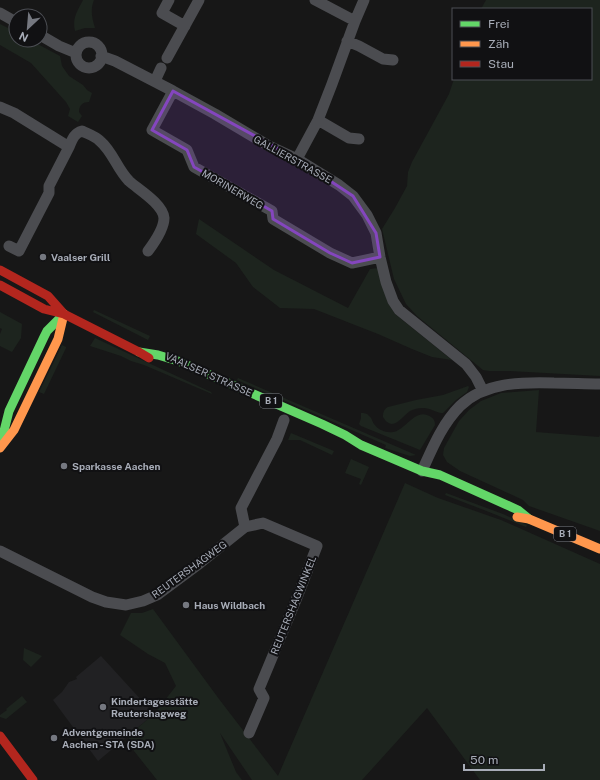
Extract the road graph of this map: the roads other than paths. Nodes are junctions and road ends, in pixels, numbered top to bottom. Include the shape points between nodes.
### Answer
1 (169, 0) edge
2 (199, 0) edge
3 (315, 0) edge
4 (364, 0) edge
5 (355, 21) junction
6 (185, 26) junction
7 (48, 40) edge
8 (347, 41) junction
9 (76, 53) junction
10 (102, 56) junction
11 (393, 60) dead end
12 (155, 81) junction
13 (173, 91) junction
14 (0, 107) edge
15 (318, 120) junction
16 (359, 139) dead end
17 (68, 147) junction
18 (297, 159) junction
19 (9, 246) dead end
20 (148, 251) dead end
21 (380, 257) junction
22 (0, 270) edge
23 (0, 285) edge
24 (64, 314) junction
25 (139, 352) junction
26 (159, 364) dead end
27 (600, 384) edge
28 (483, 391) junction
29 (284, 420) dead end
30 (334, 439) dead end
31 (362, 445) junction
32 (0, 447) edge
33 (422, 471) junction
34 (436, 485) dead end
35 (472, 499) dead end
36 (529, 519) junction
37 (245, 527) junction
38 (600, 549) edge
39 (0, 551) edge
40 (249, 733) dead end
41 (0, 736) edge
42 (34, 780) edge

1 - 6 street via 162,13
2 - 6 street
3 - 5 street
4 - 5 street
5 - 8 street
6 - 12 street
7 - 9 street
8 - 11 street via 383,59
8 - 15 street
9 - 10 street, GALLIERSTRASSE via 80,45 89,42 98,46
9 - 10 street via 81,65 91,68 100,62
10 - 12 street, GALLIERSTRASSE
12 - 13 street, GALLIERSTRASSE
13 - 18 street, GALLIERSTRASSE via 269,146
13 - 21 street, MORINERWEG via 152,130 187,150 194,167 272,211 273,219 330,254 352,264
14 - 17 street
15 - 16 street via 350,138
15 - 18 street
17 - 19 street via 49,186 49,193 19,251
17 - 20 street via 76,134 82,131 99,140 130,182 141,189 161,210 164,217 160,232
18 - 21 street, GALLIERSTRASSE via 339,184 353,196 376,233
21 - 28 street, GALLIERSTRASSE via 386,282 399,310 466,364
22 - 24 main road, VAALSER STRASSE / B 1 via 48,296
23 - 24 main road, VAALSER STRASSE / B 1 via 44,310
24 - 25 main road, VAALSER STRASSE / B 1
24 - 32 main road via 58,340 14,430
24 - 32 main road via 44,337 9,411
25 - 26 main road, VAALSER STRASSE / B 1
25 - 31 main road, VAALSER STRASSE / B 1 via 178,361 345,434
27 - 28 street via 526,382
28 - 33 street via 460,406 447,422
29 - 37 street via 277,439 241,508
30 - 31 main road, VAALSER STRASSE / B 1
31 - 33 main road, VAALSER STRASSE / B 1
33 - 34 main road, VAALSER STRASSE / B 1
33 - 36 main road, VAALSER STRASSE / B 1 via 440,475 518,510
35 - 36 main road, VAALSER STRASSE / B 1
36 - 38 main road, VAALSER STRASSE / B 1
37 - 39 street, REUTERSHAGWEG via 157,595 126,605 92,597
37 - 40 street, REUTERSHAGWINKEL via 263,523 317,546 258,689 264,698
41 - 42 main road

